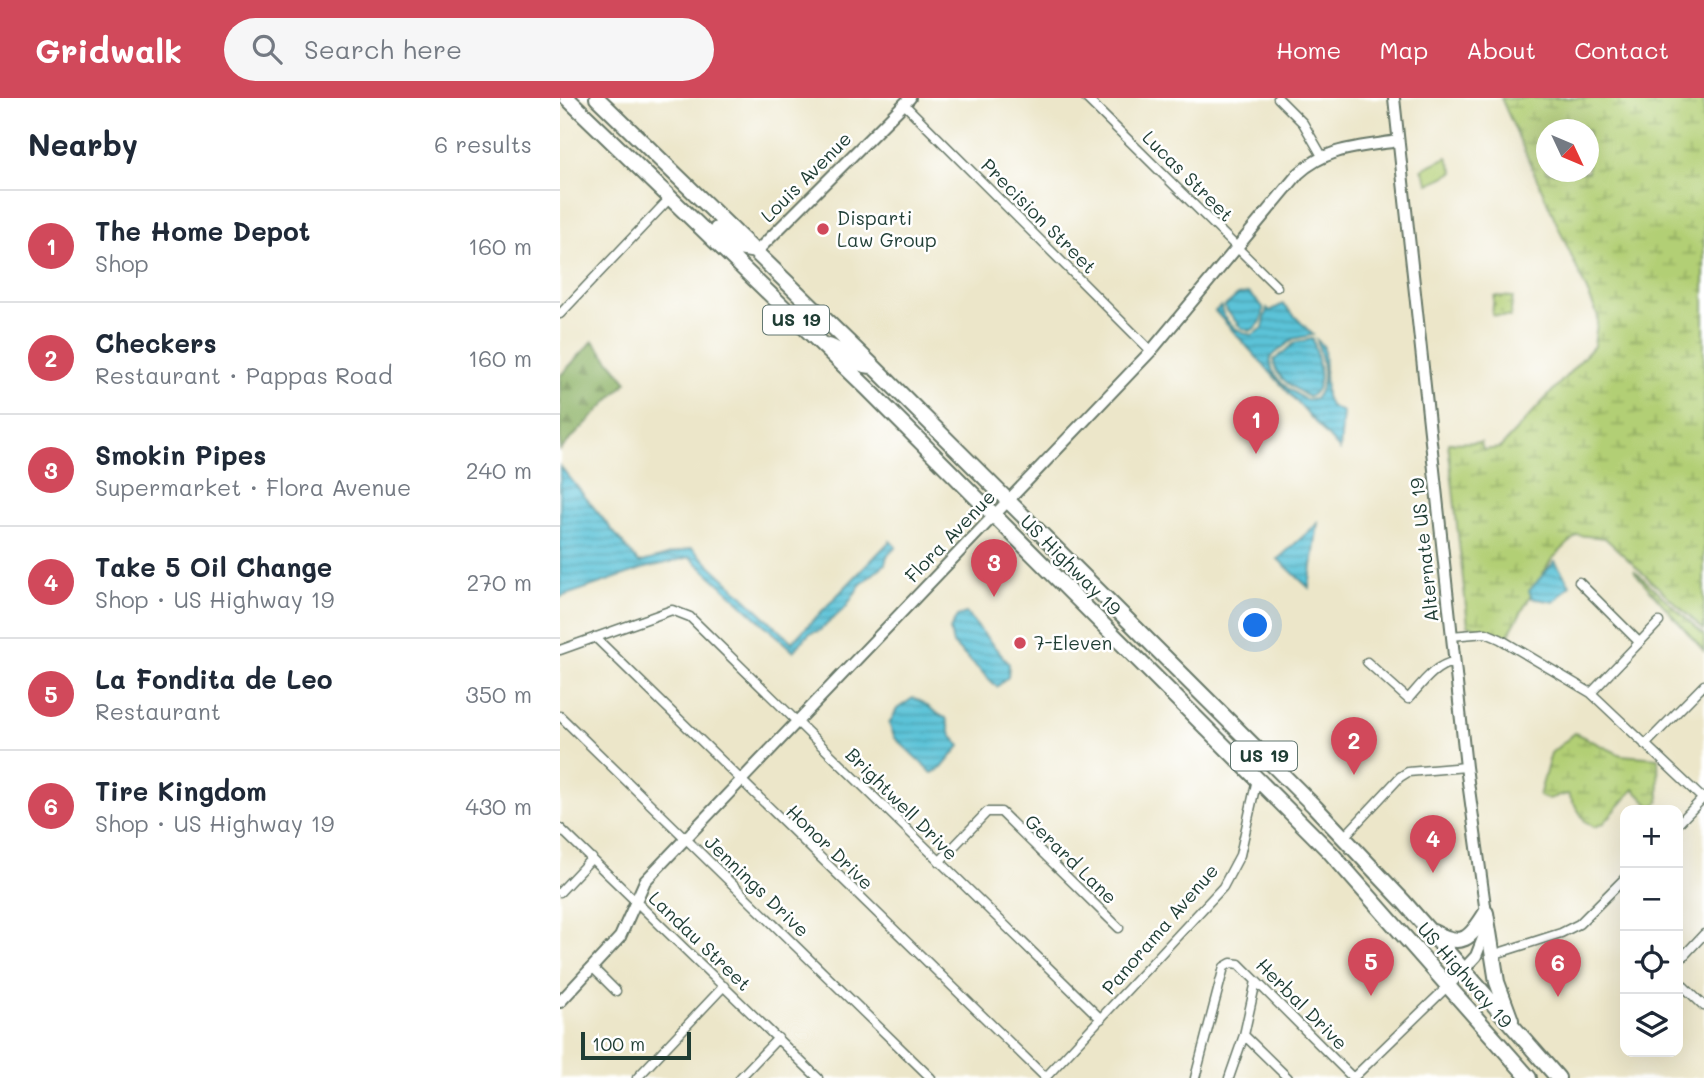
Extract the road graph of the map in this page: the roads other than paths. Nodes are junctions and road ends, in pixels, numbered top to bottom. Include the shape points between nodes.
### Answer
1 (567, 98) edge
2 (597, 98) edge
3 (1086, 98) edge
4 (1278, 98) edge
5 (1394, 98) edge
6 (907, 101) edge
7 (1398, 141) junction
8 (1322, 156) junction
9 (671, 197) junction
10 (1238, 248) junction
11 (757, 251) junction
12 (743, 268) junction
13 (1277, 287) dead end
14 (806, 299) junction
15 (560, 314) edge
16 (821, 343) junction
17 (1152, 351) junction
18 (873, 366) junction
19 (1009, 501) junction
20 (994, 516) junction
21 (1579, 582) dead end
22 (1658, 622) dead end
23 (1451, 636) junction
24 (596, 637) junction
25 (1639, 642) junction
26 (560, 650) edge
27 (1367, 662) dead end
28 (1454, 663) junction
29 (1704, 685) edge
30 (1591, 693) junction
31 (1184, 706) junction
32 (560, 716) edge
33 (796, 720) junction
34 (1252, 744) junction
35 (1645, 745) junction
36 (1466, 767) junction
37 (1257, 779) junction
38 (739, 781) junction
39 (1703, 798) edge
40 (1683, 819) edge
41 (560, 828) edge
42 (684, 837) junction
43 (1344, 837) junction
44 (592, 858) junction
45 (1363, 858) junction
46 (939, 862) junction
47 (1620, 883) edge
48 (560, 892) edge
49 (635, 900) junction
50 (1486, 913) junction
51 (1119, 928) dead end
52 (1426, 928) junction
53 (1704, 934) edge
54 (1492, 955) junction
55 (1683, 957) edge
56 (593, 968) junction
57 (1462, 971) junction
58 (1256, 981) junction
59 (724, 986) junction
60 (1448, 986) junction
61 (1683, 986) edge
62 (616, 991) dead end
63 (560, 1002) edge
64 (1704, 1006) edge
65 (1101, 1019) junction
66 (1518, 1034) junction
67 (1244, 1035) junction
68 (778, 1038) junction
69 (637, 1078) edge
70 (740, 1078) edge
71 (818, 1078) edge
72 (931, 1078) edge
73 (1045, 1078) edge
74 (1195, 1078) edge
75 (1229, 1078) edge
76 (1287, 1078) edge
77 (1353, 1078) edge
78 (1529, 1078) edge
79 (1558, 1078) edge

1 - 9 highway, US Highway 19 / US 19
2 - 11 highway, US Highway 19 / US 19
3 - 10 street, Lucas Street
4 - 8 street via 1303,122
5 - 7 street, Alternate US 19
6 - 11 street, Louis Avenue
6 - 17 street, Precision Street
7 - 8 street, Flora Avenue
7 - 23 street, Alternate US 19
8 - 10 street, Flora Avenue via 1298,174
9 - 11 highway via 693,207 739,248
9 - 12 highway, US Highway 19 / US 19
9 - 15 street
10 - 13 street, Lucas Street
10 - 17 street, Flora Avenue
11 - 14 highway, US Highway 19 / US 19
12 - 14 highway via 757,269 787,292
12 - 16 highway, US Highway 19 / US 19
14 - 18 highway, US Highway 19 / US 19
16 - 18 highway via 843,351 863,366
16 - 20 highway, US Highway 19 / US 19
17 - 19 street, Flora Avenue
18 - 19 highway, US Highway 19 / US 19
19 - 20 street, Flora Avenue
19 - 34 highway, US Highway 19 / US 19
20 - 31 highway, US Highway 19 / US 19
20 - 33 street, Flora Avenue
21 - 25 street
22 - 25 street
23 - 28 street, Alternate US 19
23 - 30 street via 1486,633
24 - 26 street
24 - 33 street, Brightwell Drive via 672,610 681,612
24 - 38 street, Honor Drive
25 - 30 street
27 - 28 street via 1408,699 1438,668
28 - 36 street, Alternate US 19
29 - 35 street
30 - 35 street
31 - 34 highway via 1205,715 1238,747
31 - 37 highway, US Highway 19 / US 19
32 - 42 street, Jennings Drive
33 - 38 street, Flora Avenue
33 - 46 street, Brightwell Drive
34 - 43 highway, US Highway 19 / US 19
35 - 39 street
36 - 43 street via 1408,772
36 - 50 street, Alternate US 19
37 - 45 highway via 1269,775 1276,779 1330,833
37 - 60 highway, US Highway 19 / US 19 via 1358,882
37 - 65 street, Panorama Avenue via 1240,855 1230,875
38 - 42 street, Flora Avenue
38 - 73 street, Honor Drive
39 - 40 street
41 - 44 street, Landau Street
42 - 49 street, Flora Avenue via 645,881
42 - 72 street, Jennings Drive
43 - 45 highway, US Highway 19 / US 19
44 - 48 street
44 - 49 street, Landau Street
45 - 52 highway, US Highway 19 / US 19
46 - 51 street, Gerard Lane via 987,812 1001,812
46 - 65 street, Brightwell Drive
47 - 54 street via 1579,924
49 - 56 street, Flora Avenue via 620,937
49 - 59 street, Landau Street
50 - 52 highway via 1474,933 1459,941
50 - 54 highway
50 - 57 street, Alternate US 19 via 1479,950
52 - 57 highway, US Highway 19 / US 19
53 - 55 street
54 - 66 highway via 1497,982
56 - 62 street
56 - 63 street, Flora Avenue
57 - 60 street, Alternate US 19
57 - 66 highway, US Highway 19 / US 19
58 - 67 street
58 - 74 street, Herbal Drive via 1239,964 1231,962 1224,967
58 - 77 street, Herbal Drive
59 - 68 street, Landau Street
59 - 69 street
60 - 77 street
60 - 78 highway, US Highway 19 / US 19
61 - 64 street
65 - 73 street, Panorama Avenue
66 - 79 highway, US Highway 19 / US 19
67 - 75 street
67 - 76 street
68 - 70 street
68 - 71 street, Landau Street

